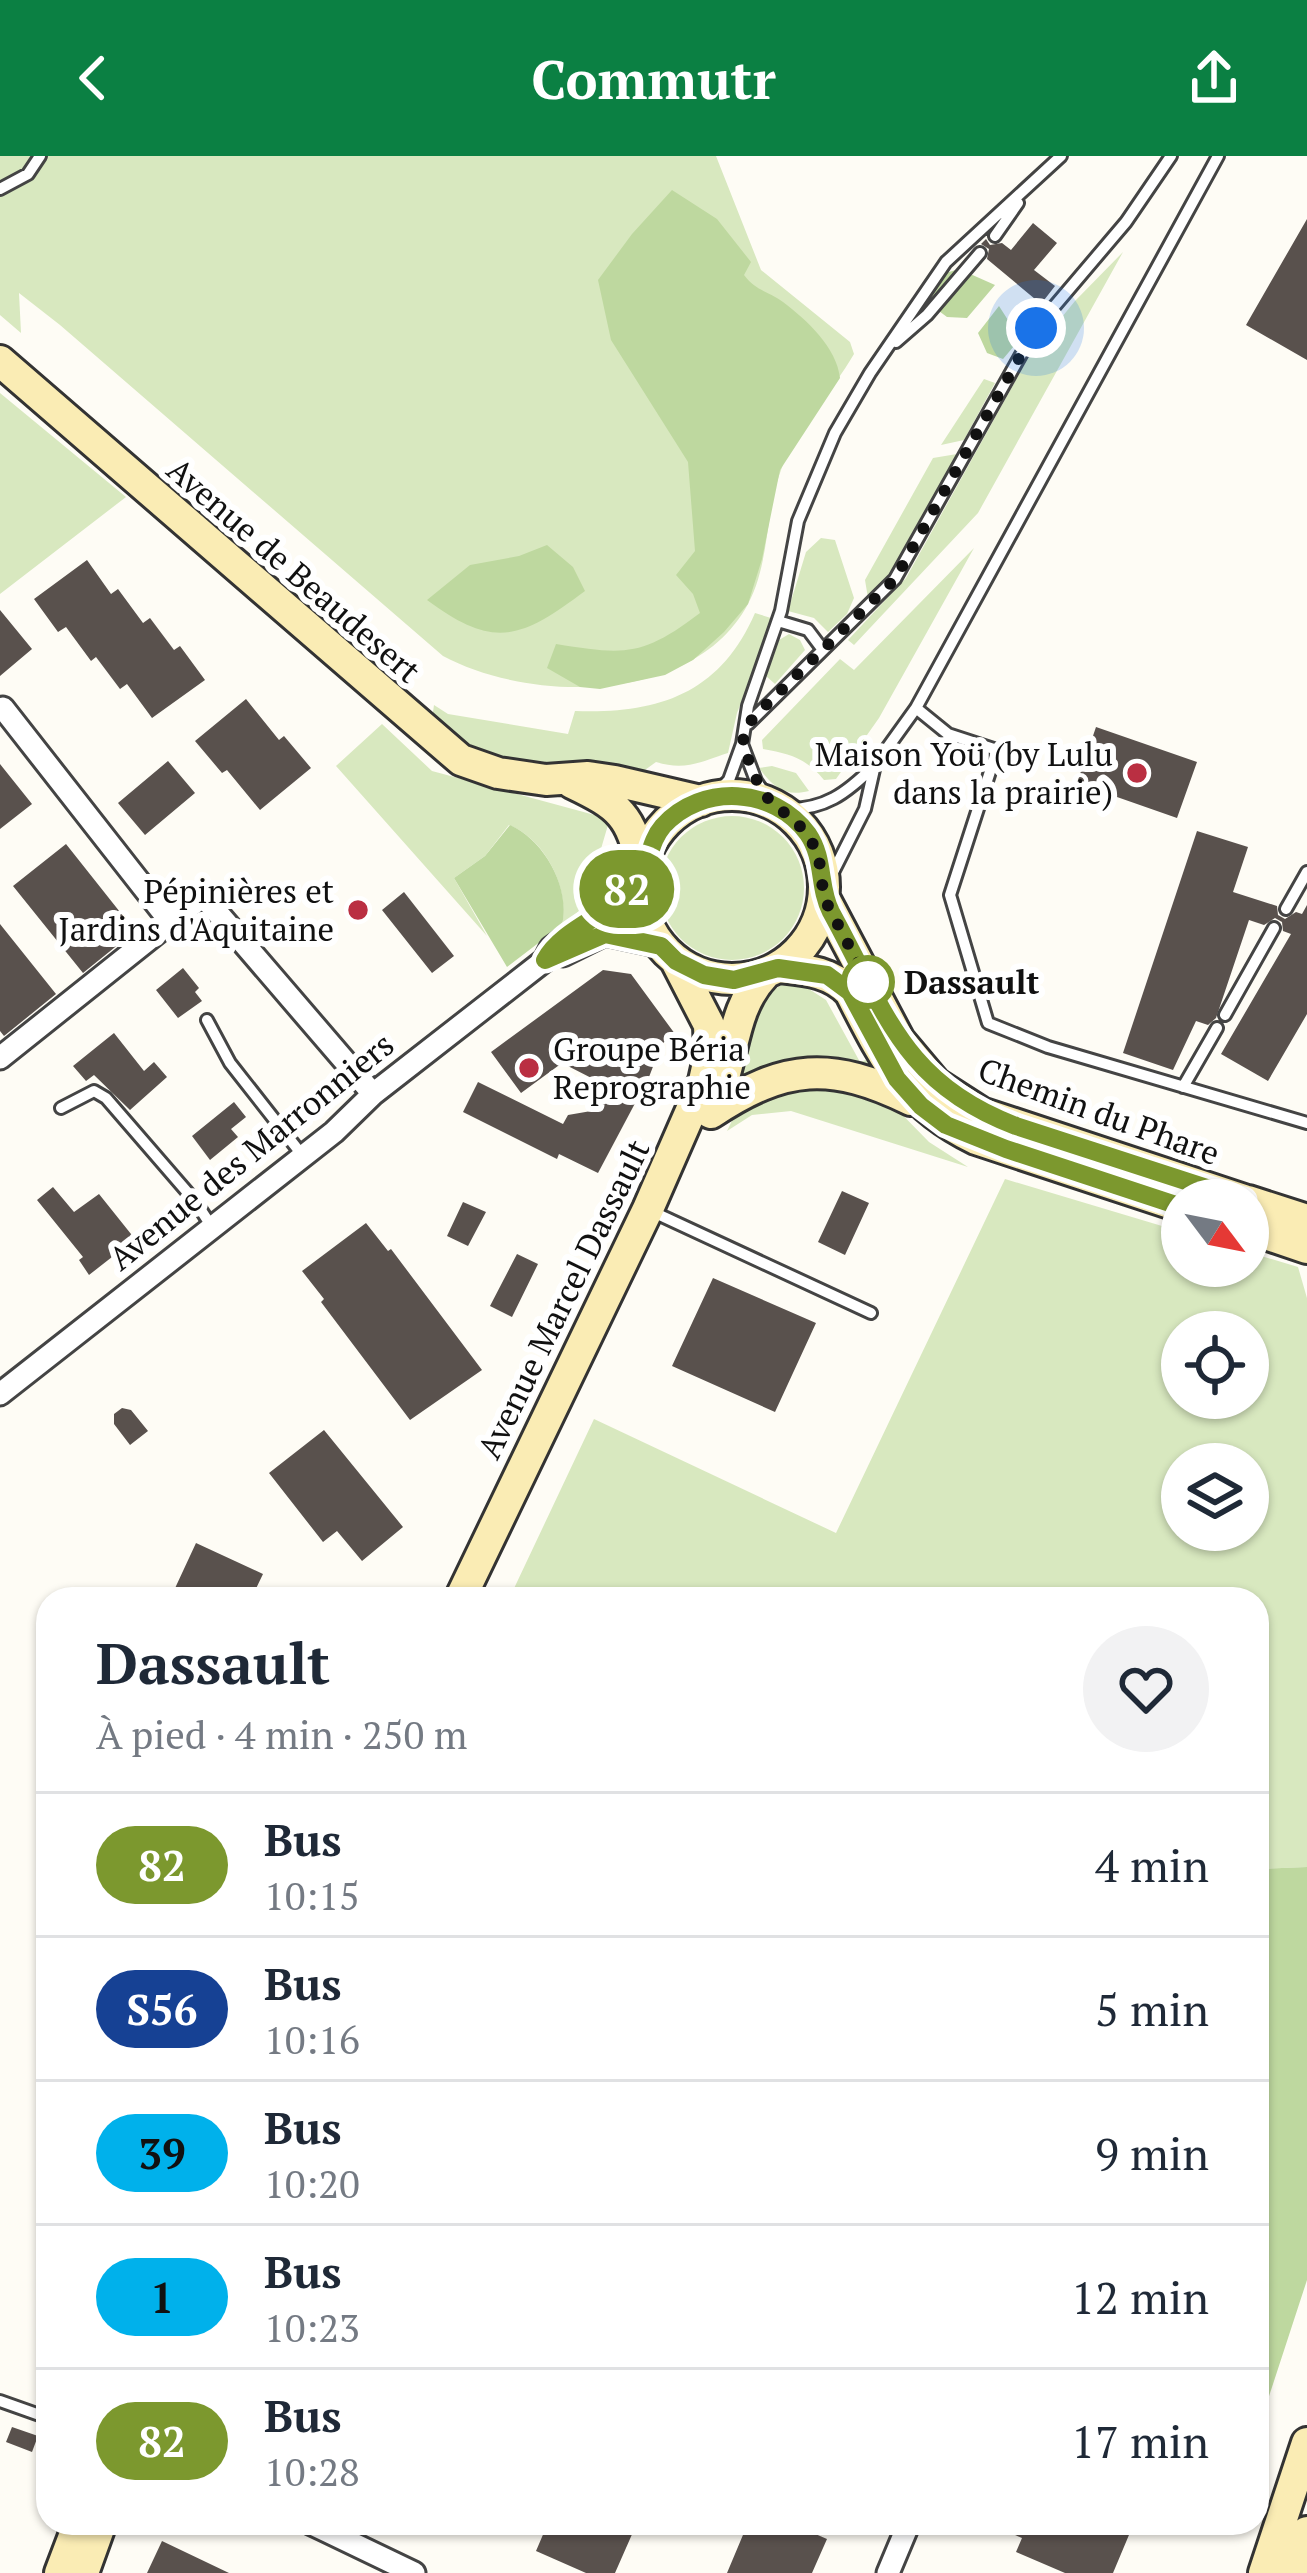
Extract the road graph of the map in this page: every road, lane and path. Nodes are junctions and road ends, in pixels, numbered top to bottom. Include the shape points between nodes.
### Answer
1 (40, 156) edge
2 (1061, 156) edge
3 (1171, 156) edge
4 (1218, 156) edge
5 (0, 189) edge
6 (1027, 190) junction
7 (995, 236) dead end
8 (980, 254) dead end
9 (892, 343) junction
10 (0, 361) edge
11 (778, 621) junction
12 (823, 650) junction
13 (916, 708) junction
14 (0, 710) edge
15 (748, 724) junction
16 (742, 744) junction
17 (875, 765) junction
18 (567, 781) junction
19 (707, 799) junction
20 (776, 806) junction
21 (642, 872) junction
22 (1307, 872) edge
23 (824, 893) junction
24 (1286, 909) dead end
25 (169, 920) junction
26 (1274, 928) dead end
27 (669, 953) junction
28 (545, 960) junction
29 (771, 970) junction
30 (1225, 1015) dead end
31 (207, 1020) dead end
32 (1217, 1028) dead end
33 (0, 1058) edge
34 (1183, 1087) junction
35 (373, 1094) junction
36 (921, 1106) junction
37 (62, 1108) dead end
38 (711, 1113) junction
39 (1307, 1123) edge
40 (303, 1156) junction
41 (1179, 1179) edge
42 (1161, 1200) edge
43 (1269, 1208) edge
44 (656, 1213) junction
45 (1307, 1220) edge
46 (212, 1227) junction
47 (1269, 1235) edge
48 (1307, 1248) edge
49 (871, 1313) dead end
50 (0, 1394) edge
51 (466, 1587) edge
52 (486, 1587) edge
53 (0, 2401) edge
54 (36, 2414) edge
55 (1307, 2443) edge
56 (1307, 2532) edge
57 (74, 2535) edge
58 (97, 2535) edge
59 (335, 2535) edge
60 (904, 2535) edge
61 (60, 2573) edge
62 (83, 2573) edge
63 (414, 2573) edge
64 (888, 2573) edge
65 (1264, 2573) edge
66 (1293, 2573) edge

1 - 5 lane via 28,175
2 - 6 lane
3 - 12 lane via 1036,328 895,579
4 - 13 lane
6 - 7 lane
6 - 9 lane via 946,262
8 - 9 lane
9 - 11 lane via 835,433 798,521
10 - 18 main road, Avenue de Beaudesert via 438,743 479,768
11 - 12 lane via 808,630
11 - 15 lane
12 - 15 lane
13 - 17 lane
13 - 34 lane via 948,734 997,750 950,895 988,1023
14 - 25 street
15 - 16 lane
16 - 19 lane via 729,780
16 - 20 lane
17 - 20 lane via 827,804
17 - 23 lane via 865,809
18 - 19 main road via 588,777
18 - 21 main road via 625,814
19 - 20 main road via 732,795
19 - 21 main road via 663,826
20 - 23 main road via 809,835
21 - 27 main road via 644,913
21 - 28 street, Avenue des Marronniers
22 - 24 lane
23 - 29 main road via 809,938
23 - 41 main road, Chemin du Phare via 899,1040 954,1098
25 - 33 street
25 - 35 street via 203,896
26 - 30 lane
27 - 28 street, Avenue des Marronniers via 605,934
27 - 29 main road via 704,975 734,980
27 - 44 main road, Avenue Marcel Dassault via 709,1025 710,1054
28 - 35 street, Avenue des Marronniers
29 - 36 main road, Chemin du Phare via 816,971 840,981
29 - 38 main road, Avenue Marcel Dassault via 743,1001
31 - 40 lane via 230,1063
32 - 34 lane
34 - 39 lane
35 - 40 street, Avenue des Marronniers
36 - 38 main road via 865,1079 816,1071 784,1075
36 - 42 main road, Chemin du Phare via 976,1139
37 - 46 lane via 94,1091 106,1098
38 - 44 main road, Avenue Marcel Dassault
40 - 46 street, Avenue des Marronniers
43 - 45 main road, Chemin du Phare
44 - 49 lane
44 - 51 main road, Avenue Marcel Dassault
44 - 52 main road, Avenue Marcel Dassault
46 - 50 street, Avenue des Marronniers
47 - 48 main road
53 - 54 lane
55 - 65 main road
56 - 66 main road
57 - 61 main road
58 - 62 main road
59 - 63 street
60 - 64 street

